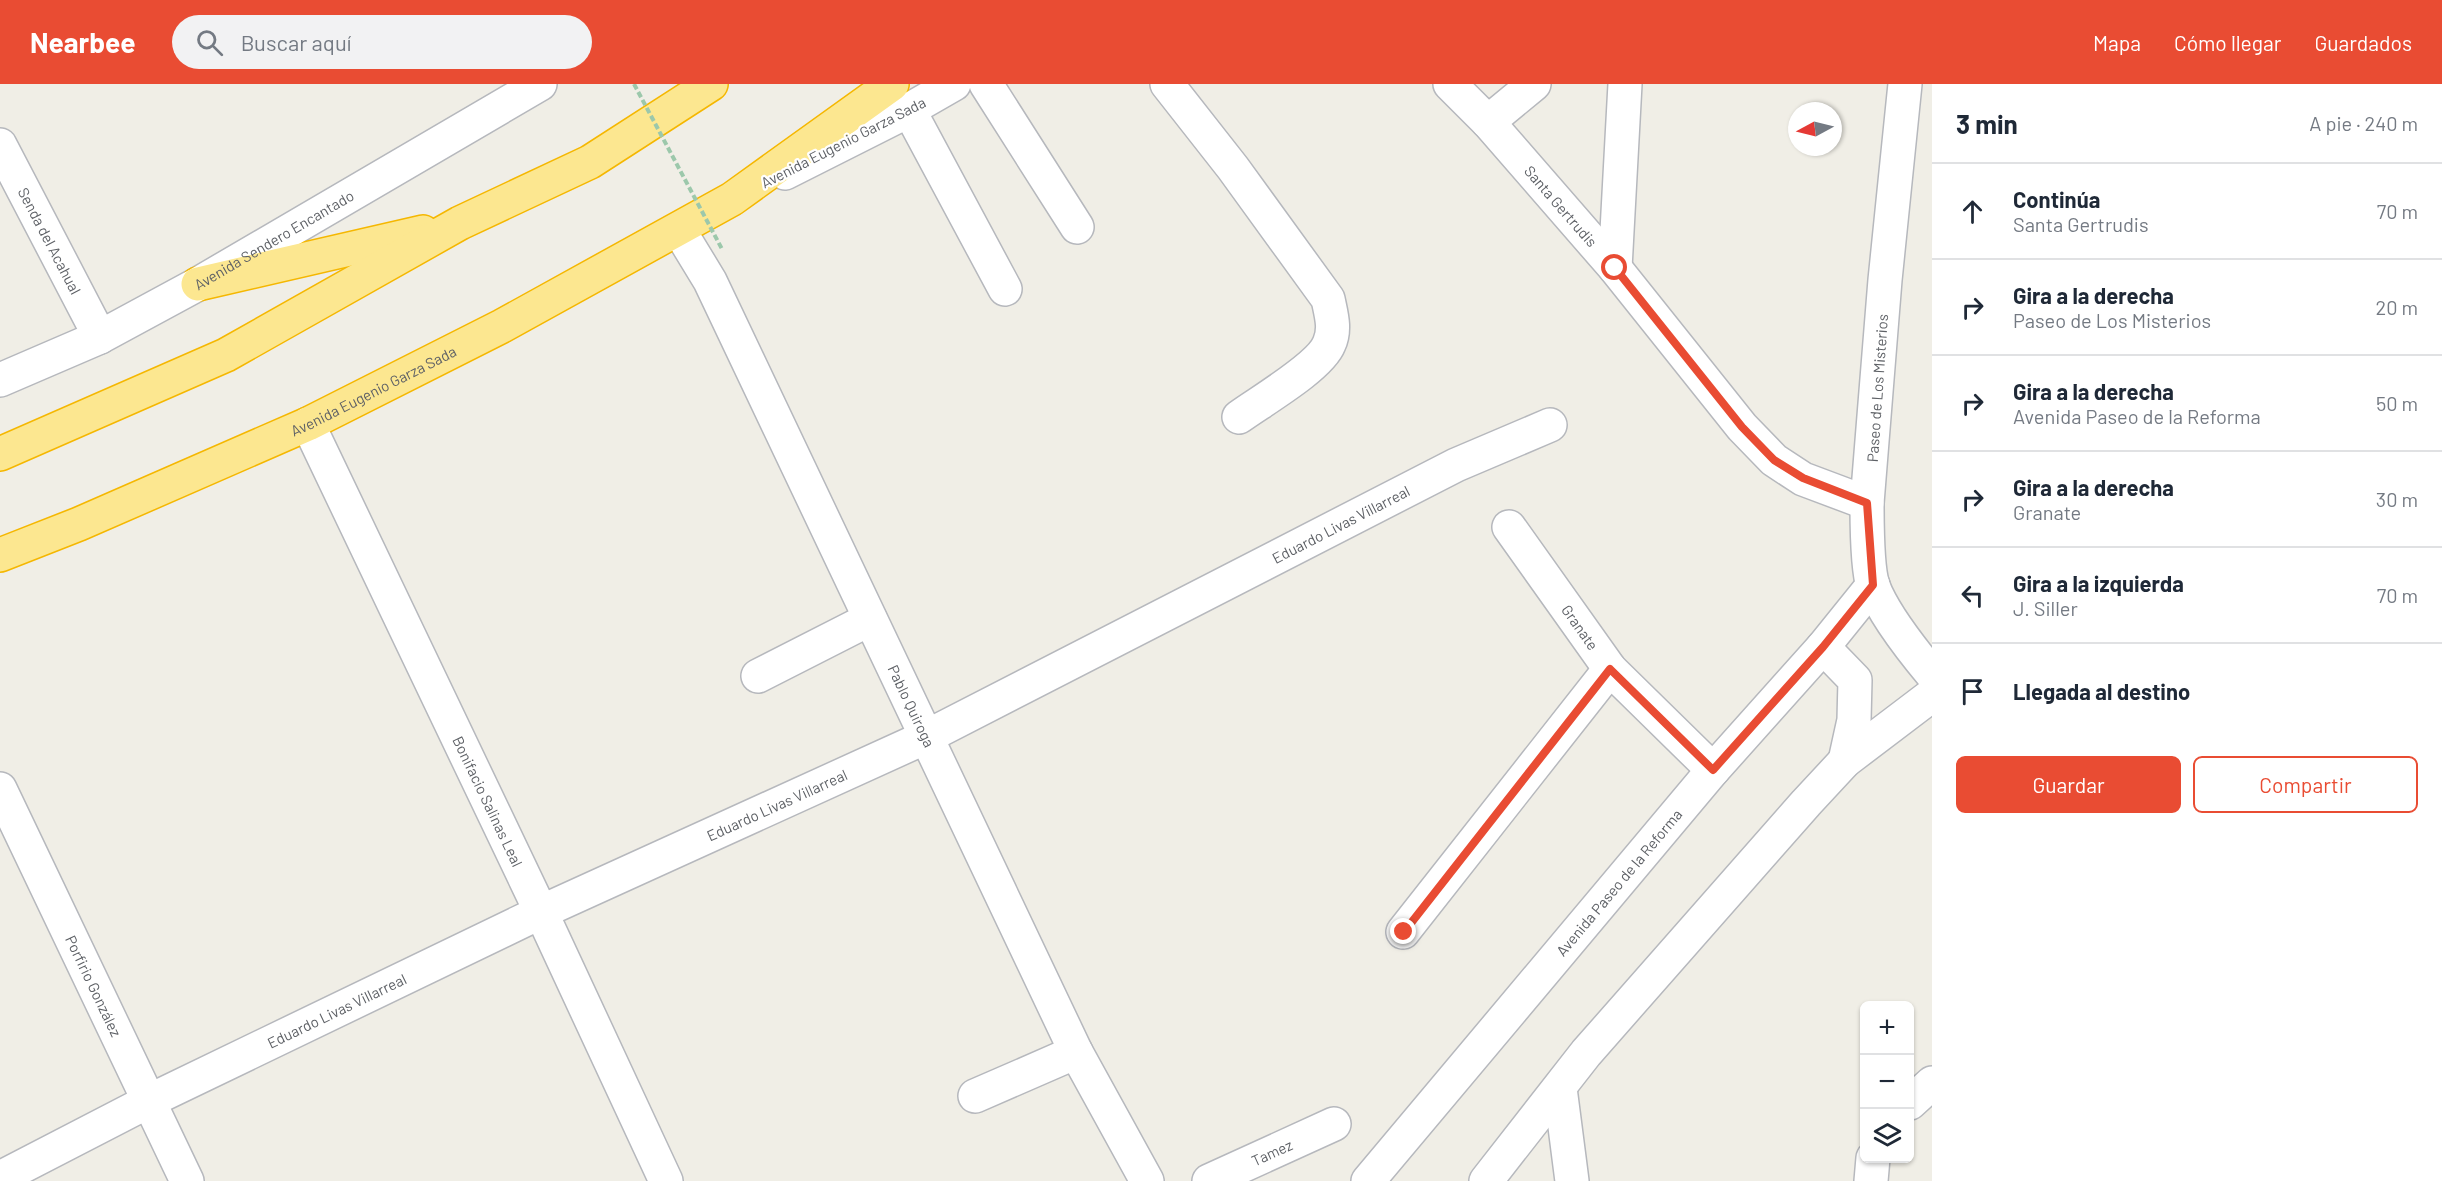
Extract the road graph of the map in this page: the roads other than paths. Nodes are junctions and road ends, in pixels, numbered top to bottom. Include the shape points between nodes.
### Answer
1 (540, 84) edge
2 (711, 84) edge
3 (954, 84) edge
4 (987, 84) edge
5 (1167, 84) edge
6 (1450, 84) edge
7 (1534, 84) edge
8 (1625, 84) edge
9 (1905, 84) edge
10 (901, 97) edge
11 (1488, 122) junction
12 (0, 146) edge
13 (460, 223) junction
14 (1077, 227) dead end
15 (679, 230) junction
16 (1615, 268) junction
17 (198, 284) junction
18 (1005, 289) dead end
19 (100, 337) junction
20 (0, 380) edge
21 (1239, 417) dead end
22 (308, 424) junction
23 (1550, 425) dead end
24 (0, 454) edge
25 (1867, 503) junction
26 (1509, 527) dead end
27 (0, 555) edge
28 (1873, 585) junction
29 (870, 619) junction
30 (1823, 647) junction
31 (1610, 669) junction
32 (1932, 674) edge
33 (758, 676) dead end
34 (1932, 695) edge
35 (926, 737) junction
36 (1845, 761) junction
37 (1713, 770) junction
38 (0, 789) edge
39 (541, 912) junction
40 (1404, 932) dead end
41 (1076, 1052) junction
42 (1932, 1083) edge
43 (1560, 1088) junction
44 (975, 1096) dead end
45 (1914, 1099) edge
46 (149, 1101) junction
47 (1334, 1124) dead end
48 (1872, 1163) edge
49 (0, 1178) edge
50 (188, 1181) edge
51 (666, 1181) edge
52 (1147, 1181) edge
53 (1209, 1181) edge
54 (1368, 1181) edge
55 (1486, 1181) edge
56 (1572, 1181) edge
57 (1870, 1181) edge

1 - 17 street, Avenida Sendero Encantado
2 - 13 highway via 591,162
3 - 10 street, Avenida Eugenio Garza Sada
4 - 14 street
5 - 21 street via 1328,299 1334,325 1329,345 1316,363
6 - 11 street, Santa Gertrudis
7 - 11 street
8 - 16 street
9 - 25 street, Paseo de Los Misterios
10 - 15 highway, Avenida Eugenio Garza Sada
10 - 18 street
11 - 16 street, Santa Gertrudis
12 - 19 street, Senda del Acahual
13 - 17 highway
13 - 24 highway via 226,355
15 - 22 highway, Avenida Eugenio Garza Sada via 502,326
15 - 29 street, Pablo Quiroga via 710,281
16 - 25 street, Santa Gertrudis via 1742,427 1774,460 1803,478
17 - 19 street, Avenida Sendero Encantado
19 - 20 street, Avenida Sendero Encantado
22 - 27 highway, Avenida Eugenio Garza Sada
22 - 39 street, Bonifacio Salinas Leal
23 - 35 street, Eduardo Livas Villarreal via 1456,465
25 - 28 street, Paseo de Los Misterios
26 - 31 street, Granate
28 - 30 street, Avenida Paseo de la Reforma
28 - 32 street, Paseo de Los Misterios
29 - 33 street
29 - 35 street, Pablo Quiroga
30 - 36 street via 1855,680 1854,720
30 - 37 street, Avenida Paseo de la Reforma
31 - 37 street, Granate
31 - 40 street
34 - 36 street
35 - 39 street, Eduardo Livas Villarreal
35 - 41 street, Pablo Quiroga
36 - 43 street via 1594,1044
37 - 54 street, Avenida Paseo de la Reforma
38 - 46 street, Porfirio González
39 - 46 street, Eduardo Livas Villarreal
39 - 51 street, Bonifacio Salinas Leal
41 - 44 street
41 - 52 street, Pablo Quiroga
42 - 45 street
43 - 55 street
43 - 56 street
46 - 49 street, Eduardo Livas Villarreal
46 - 50 street, Porfirio González
47 - 53 street, Tamez
48 - 57 street

